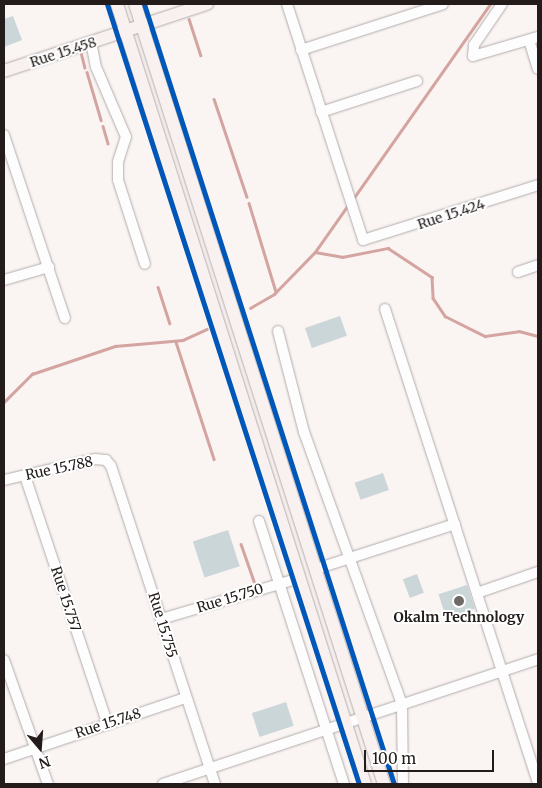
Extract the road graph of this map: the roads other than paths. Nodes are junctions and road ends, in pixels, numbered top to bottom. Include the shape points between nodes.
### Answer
1 (117, 4) edge
2 (134, 4) edge
3 (207, 4) edge
4 (287, 4) edge
5 (443, 4) edge
6 (502, 4) edge
7 (142, 26) junction
8 (126, 31) junction
9 (534, 38) edge
10 (91, 42) junction
11 (301, 50) junction
12 (538, 69) edge
13 (4, 71) edge
14 (417, 81) dead end
15 (321, 112) junction
16 (4, 135) edge
17 (6, 148) edge
18 (538, 185) edge
19 (145, 264) dead end
20 (538, 265) edge
21 (50, 267) junction
22 (518, 272) dead end
23 (4, 280) edge
24 (386, 310) dead end
25 (66, 318) dead end
26 (278, 331) dead end
27 (111, 466) joint
28 (25, 476) junction
29 (4, 480) edge
30 (259, 521) dead end
31 (455, 524) junction
32 (351, 559) junction
33 (316, 569) junction
34 (538, 572) edge
35 (299, 578) junction
36 (278, 584) junction
37 (477, 593) junction
38 (161, 619) junction
39 (4, 660) edge
40 (538, 660) edge
41 (502, 671) junction
42 (8, 690) edge
43 (185, 698) junction
44 (402, 704) junction
45 (362, 718) junction
46 (107, 723) junction
47 (345, 724) junction
48 (326, 730) junction
49 (35, 748) junction
50 (4, 759) edge
51 (210, 768) junction
52 (48, 784) edge
53 (163, 784) edge
54 (215, 784) edge
55 (344, 784) edge
56 (365, 784) edge
57 (384, 784) edge
58 (403, 784) edge
59 (538, 784) edge

1 - 8 main road
2 - 7 main road
3 - 7 main road, Rue 15.458
4 - 11 street
5 - 11 street
6 - 9 street via 474,45 473,56
7 - 8 main road, Rue 15.458
7 - 33 main road
8 - 10 main road, Rue 15.458
8 - 35 main road
9 - 12 street
10 - 13 main road, Rue 15.458
10 - 19 street via 96,67 126,137 118,162 118,180
11 - 15 street
14 - 15 street
15 - 18 street, Rue 15.424 via 363,240
16 - 17 street
17 - 21 street
20 - 22 street
21 - 23 street
21 - 25 street
24 - 31 street
26 - 32 street via 304,432
27 - 28 street, Rue 15.788 via 106,460 95,459
27 - 38 street, Rue 15.755
28 - 29 street, Rue 15.788
28 - 46 street, Rue 15.757
30 - 36 street
31 - 32 street
31 - 37 street
32 - 33 street
32 - 44 street via 360,598
33 - 45 main road
34 - 37 street
35 - 36 street, Rue 15.750
35 - 47 main road
36 - 38 street, Rue 15.750
36 - 48 street
37 - 41 street
38 - 43 street, Rue 15.755
39 - 42 street
40 - 41 street
41 - 44 street
41 - 59 street
42 - 49 street
43 - 46 street, Rue 15.748
43 - 51 street, Rue 15.755
44 - 45 street
44 - 58 street
45 - 47 street
45 - 57 main road
46 - 49 street, Rue 15.748
47 - 48 street
47 - 56 main road
48 - 51 street
48 - 55 street
49 - 50 street, Rue 15.748
49 - 52 street
51 - 53 street
51 - 54 street, Rue 15.755

